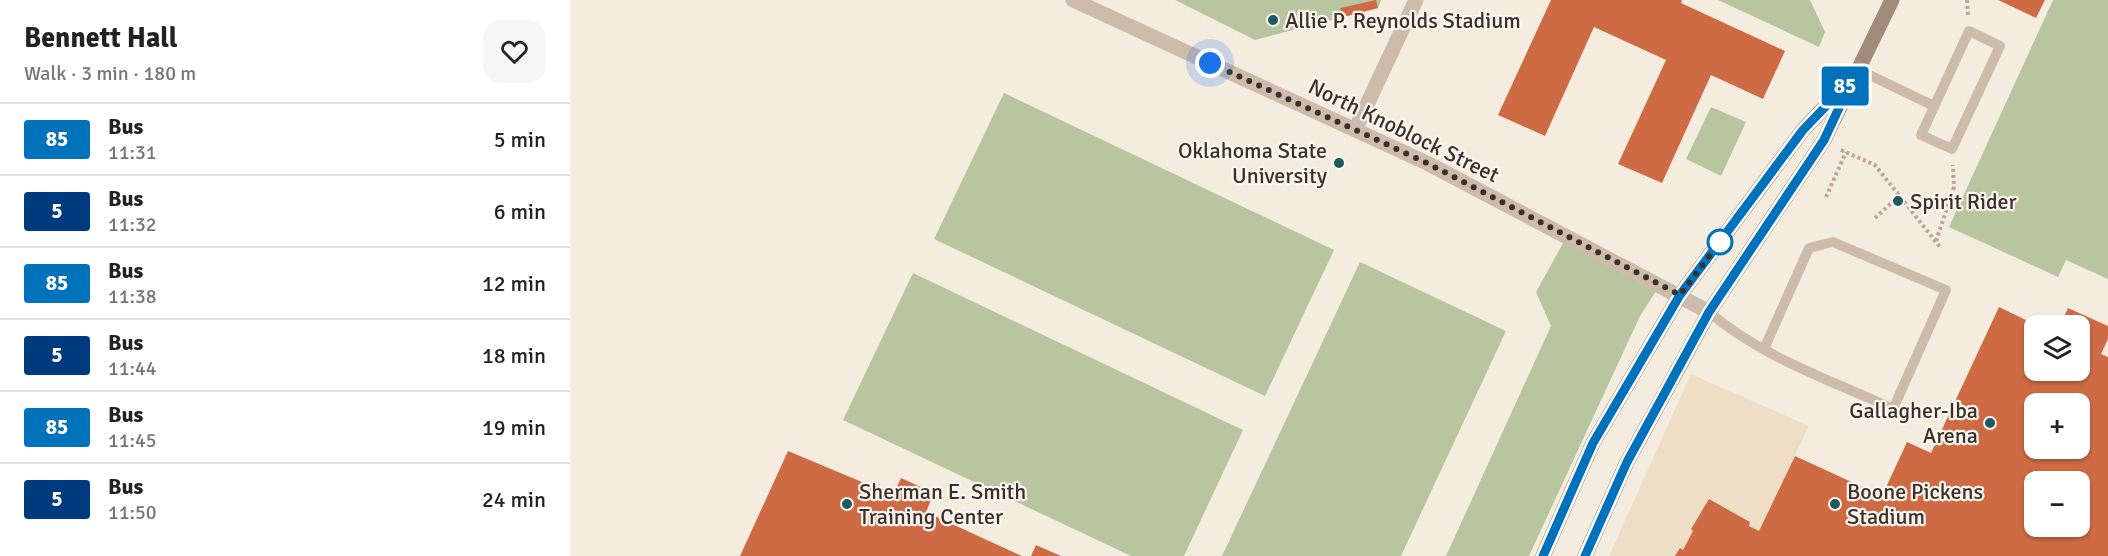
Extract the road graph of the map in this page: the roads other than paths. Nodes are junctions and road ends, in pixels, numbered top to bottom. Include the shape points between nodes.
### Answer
1 (1073, 0) edge
2 (1416, 0) edge
3 (1892, 0) edge
4 (1855, 73) junction
5 (1934, 106) junction
6 (1355, 130) junction
7 (1680, 295) junction
8 (1709, 312) junction
9 (1764, 349) junction
10 (1543, 556) edge
11 (1585, 556) edge

1 - 6 street, North Knoblock Street
2 - 6 street
3 - 4 main road
4 - 5 lane
4 - 7 main road via 1803,130
4 - 8 main road via 1824,140
5 - 5 lane via 1921,135 1952,149 2000,46 1969,32
6 - 7 street, North Knoblock Street via 1427,163
7 - 8 street, North Knoblock Street
7 - 10 main road via 1593,443
8 - 9 lane via 1741,338
8 - 11 main road via 1627,462
9 - 9 lane via 1809,248 1833,242 1946,290 1893,408

